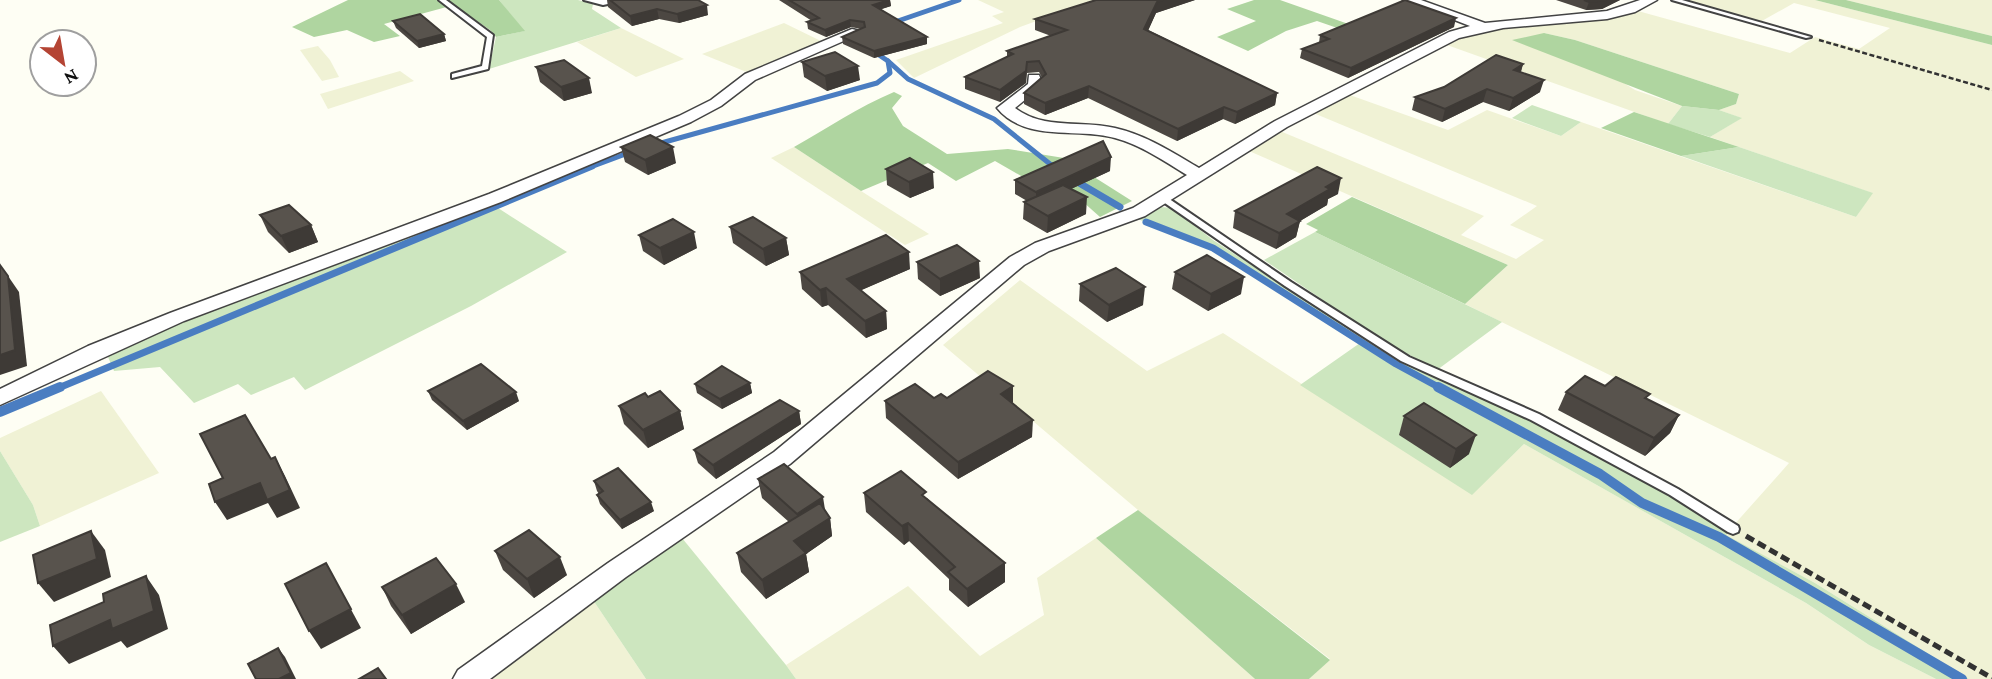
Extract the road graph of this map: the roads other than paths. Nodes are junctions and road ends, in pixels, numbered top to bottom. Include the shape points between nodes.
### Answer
1 (442, 0) edge
2 (587, 0) edge
3 (624, 0) edge
4 (1409, 0) edge
5 (1651, 0) edge
6 (1675, 0) edge
7 (1480, 25) junction
8 (857, 32) edge
9 (1808, 37) road end
10 (455, 76) dead end
11 (1034, 78) dead end
12 (1199, 175) junction
13 (1162, 197) junction
14 (0, 398) edge
15 (1733, 529) road end
16 (468, 679) edge

1 - 10 lane via 491,36 485,67
2 - 3 lane
4 - 7 street
5 - 7 street via 1609,14
6 - 9 lane
7 - 12 street via 1281,124
8 - 14 street via 750,77 685,119 505,195 177,317
11 - 12 street via 1037,85 1004,108 1013,116 1030,124 1112,132 1141,142
12 - 13 street
13 - 15 lane via 1405,359 1535,417
13 - 16 street via 1139,212 1042,247 1017,261 782,458

